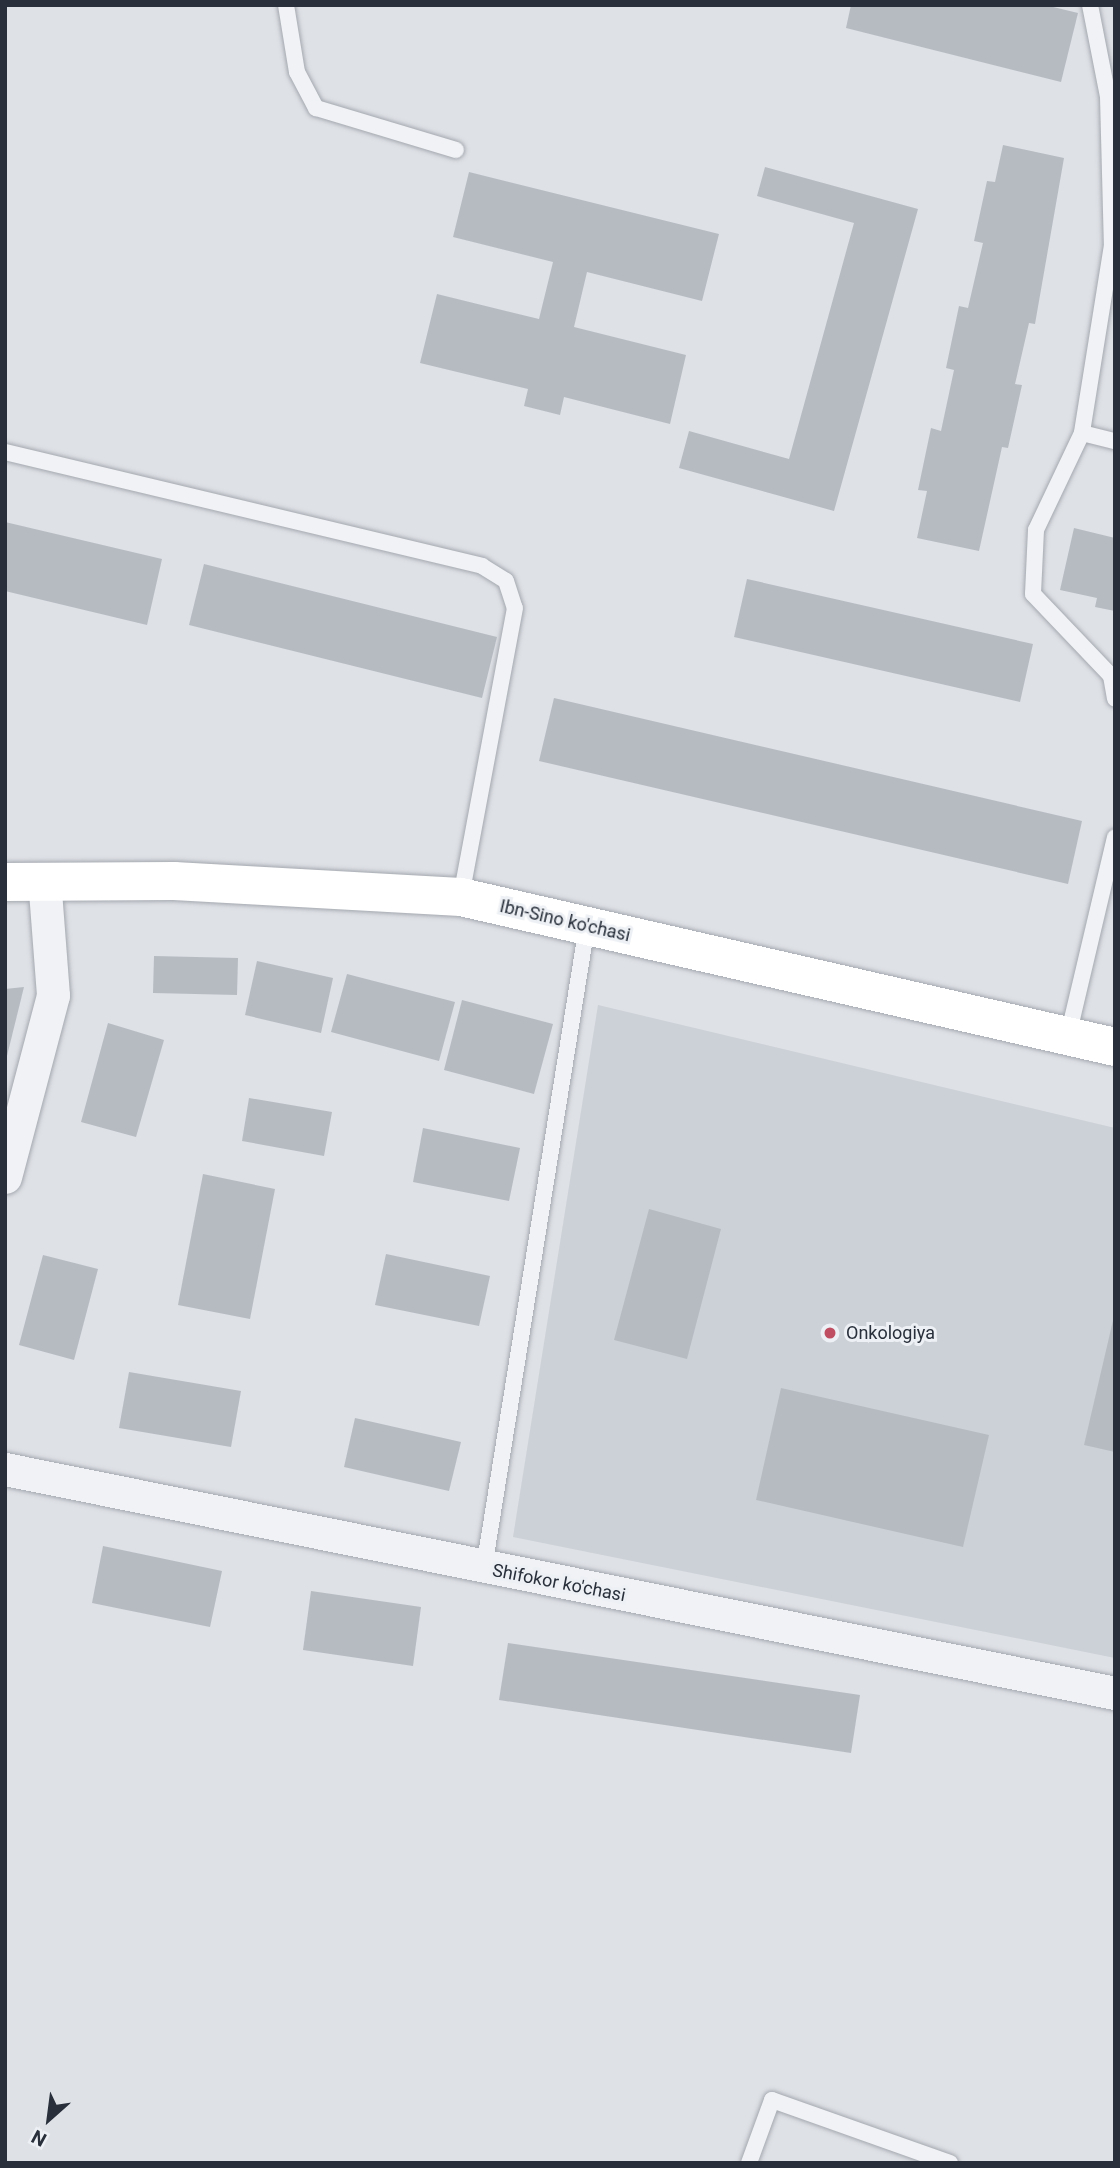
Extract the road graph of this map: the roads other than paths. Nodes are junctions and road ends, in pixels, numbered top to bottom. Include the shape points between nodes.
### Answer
1 (285, 5) edge
2 (1090, 5) edge
3 (456, 150) dead end
4 (1082, 433) junction
5 (1115, 441) edge
6 (5, 452) edge
7 (1115, 699) edge
8 (1115, 836) edge
9 (44, 879) junction
10 (5, 882) edge
11 (461, 897) junction
12 (587, 926) junction
13 (1068, 1036) junction
14 (1115, 1047) edge
15 (5, 1177) edge
16 (5, 1469) edge
17 (484, 1568) junction
18 (1115, 1693) edge
19 (749, 2163) edge
20 (950, 2163) edge

1 - 3 lane via 297,72 316,108
2 - 4 lane via 1108,97 1112,245
4 - 5 lane
4 - 7 lane via 1036,530 1033,594 1111,676
6 - 11 lane via 482,566 506,582 515,608
8 - 13 lane
9 - 10 main road, Ibn-Sino ko'chasi
9 - 11 main road, Ibn-Sino ko'chasi
9 - 15 street via 53,995
11 - 12 main road, Ibn-Sino ko'chasi
12 - 13 main road, Ibn-Sino ko'chasi
12 - 17 lane
13 - 14 main road, Ibn-Sino ko'chasi
16 - 17 street, Shifokor ko'chasi
17 - 18 street, Shifokor ko'chasi
19 - 20 lane via 772,2100

